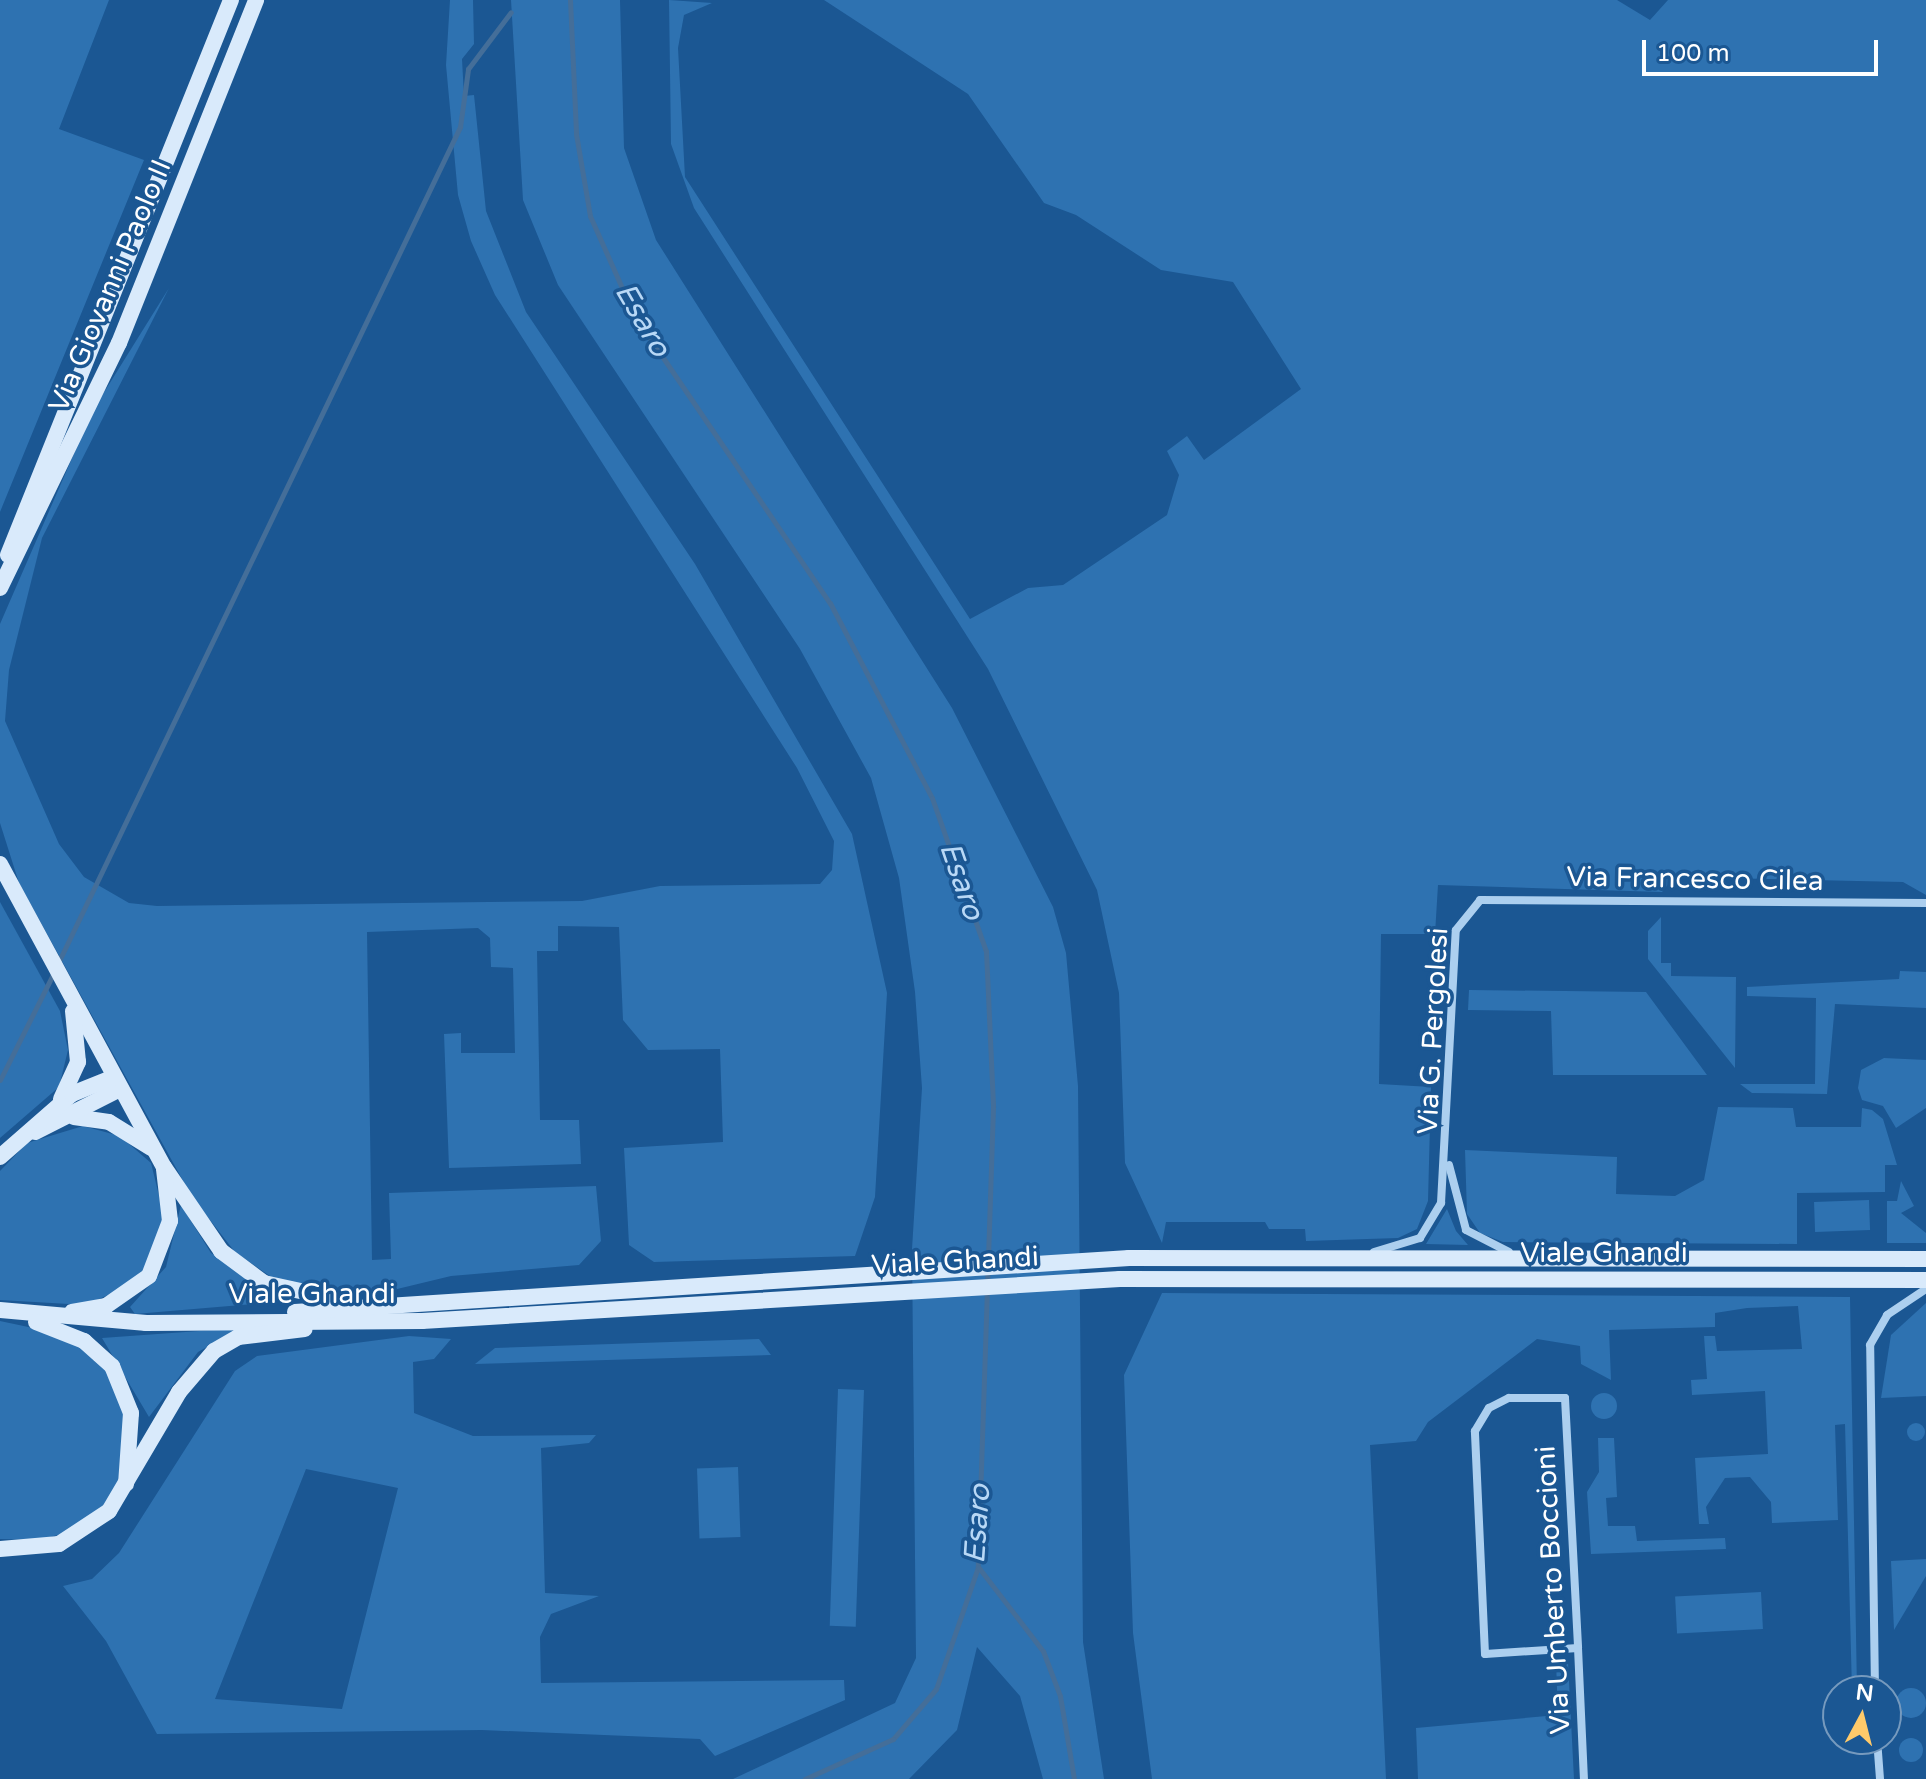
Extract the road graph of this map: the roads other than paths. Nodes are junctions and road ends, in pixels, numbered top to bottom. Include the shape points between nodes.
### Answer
1 (227, 1) edge
2 (254, 1) edge
3 (0, 580) edge
4 (0, 588) edge
5 (0, 864) edge
6 (1926, 903) edge
7 (1467, 910) joint
8 (71, 998) junction
9 (117, 1083) junction
10 (53, 1109) junction
11 (69, 1117) junction
12 (15, 1141) junction
13 (155, 1151) junction
14 (1448, 1156) junction
15 (0, 1157) edge
16 (164, 1167) junction
17 (1562, 1258) junction
18 (1334, 1259) junction
19 (1926, 1259) edge
20 (1926, 1280) edge
21 (1926, 1289) edge
22 (418, 1298) junction
23 (0, 1310) edge
24 (214, 1321) junction
25 (422, 1321) junction
26 (126, 1486) junction
27 (0, 1549) edge
28 (1578, 1648) junction
29 (1875, 1675) edge
30 (1878, 1755) edge
31 (1584, 1779) edge
32 (1880, 1779) edge

1 - 3 main road, Via Giovanni Paolo II
2 - 4 main road, Via Giovanni Paolo II via 119,343
5 - 8 main road
6 - 7 street, Via Francesco Cilea via 1502,899
7 - 14 street, Via G. Pergolesi via 1456,930
8 - 9 main road
8 - 10 main road via 78,1062
9 - 10 main road via 93,1080
9 - 11 main road
9 - 13 main road
10 - 12 main road
11 - 12 main road
11 - 13 main road via 109,1122
12 - 15 main road
13 - 16 main road
14 - 17 street via 1455,1210 1472,1238 1512,1253
14 - 18 street via 1428,1233 1407,1246
16 - 22 main road via 221,1251 264,1283 310,1298
16 - 23 main road via 168,1233 160,1260 137,1288 80,1312
17 - 18 main road, Viale Ghandi
17 - 19 main road, Viale Ghandi
18 - 22 main road, Viale Ghandi via 1129,1258
20 - 25 main road, Viale Ghandi via 1120,1279
21 - 29 street via 1887,1315 1873,1336 1868,1434
22 - 24 main road, Viale Ghandi
23 - 24 main road via 78,1320
23 - 26 main road via 84,1341 112,1366 131,1413
24 - 25 main road, Viale Ghandi
25 - 26 main road via 238,1337 214,1351 179,1392
26 - 27 main road via 78,1536 36,1549
28 - 28 street, Via Umberto Boccioni via 1565,1398 1509,1398 1489,1408 1475,1431 1485,1654
28 - 31 street, Via Umberto Boccioni
30 - 32 street

